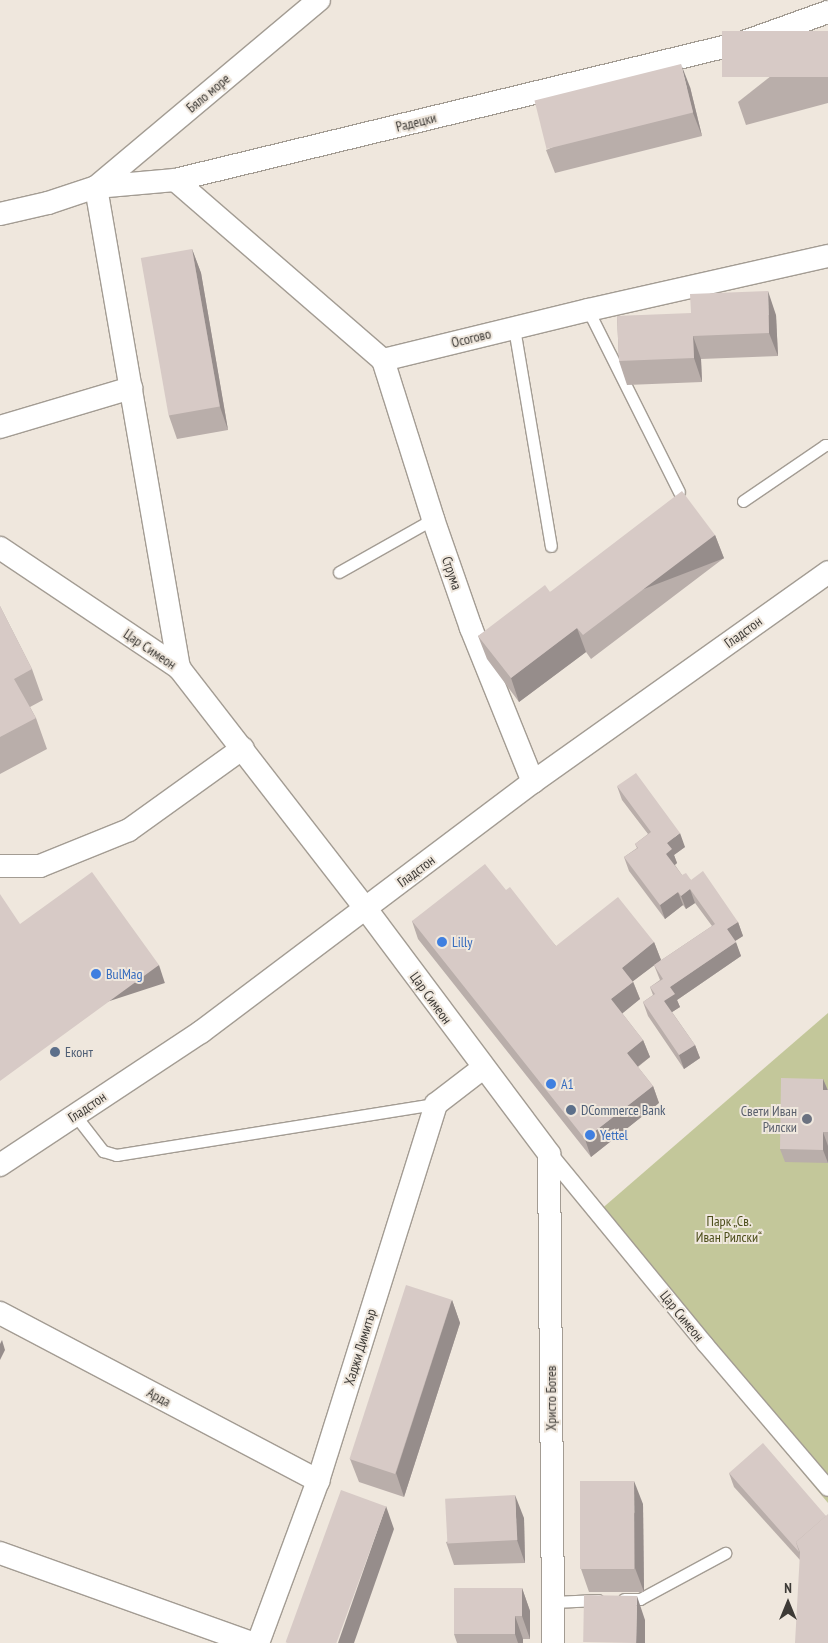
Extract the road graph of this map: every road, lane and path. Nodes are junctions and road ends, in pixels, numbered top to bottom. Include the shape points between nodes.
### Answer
1 (319, 0) edge
2 (828, 12) edge
3 (175, 180) junction
4 (96, 187) junction
5 (0, 214) edge
6 (828, 256) edge
7 (588, 310) junction
8 (514, 328) junction
9 (383, 360) junction
10 (131, 388) junction
11 (0, 427) edge
12 (828, 445) edge
13 (679, 492) edge
14 (743, 501) dead end
15 (433, 519) junction
16 (551, 546) dead end
17 (0, 548) edge
18 (339, 572) dead end
19 (828, 572) edge
20 (179, 668) junction
21 (243, 748) junction
22 (533, 782) junction
23 (0, 866) edge
24 (366, 909) junction
25 (483, 1068) junction
26 (436, 1104) junction
27 (75, 1115) junction
28 (549, 1154) junction
29 (0, 1165) edge
30 (0, 1313) edge
31 (318, 1481) junction
32 (828, 1488) edge
33 (0, 1552) edge
34 (725, 1553) dead end
35 (553, 1602) junction
36 (251, 1643) edge
37 (258, 1643) edge
38 (553, 1643) edge

1 - 4 street, Бяло море
2 - 3 street, Радецки via 744,42
3 - 4 street, Радецки
3 - 9 street
4 - 5 street, Радецки
4 - 10 street
6 - 7 street, Осогово
7 - 8 street, Осогово
7 - 13 lane
8 - 9 street, Осогово
8 - 16 lane
9 - 15 street, Струма
10 - 11 street
10 - 20 street
12 - 14 lane
15 - 18 lane
15 - 22 street, Струма via 471,628
17 - 20 street, Цар Симеон
19 - 22 street, Гладстон
20 - 21 street, Цар Симеон
21 - 23 street via 130,830 40,866
21 - 24 street, Цар Симеон
22 - 24 street, Гладстон
24 - 25 street, Цар Симеон
24 - 27 street, Гладстон via 201,1032
25 - 26 street
25 - 28 street, Цар Симеон
26 - 27 lane via 116,1155 103,1151
26 - 31 street, Хаджи Димитър
27 - 29 street, Гладстон
28 - 32 street, Цар Симеон
28 - 35 street, Христо Ботев
30 - 31 street, Арда
31 - 37 street, Хаджи Димитър
33 - 36 street
34 - 35 lane via 640,1599
35 - 38 street, Христо Ботев

